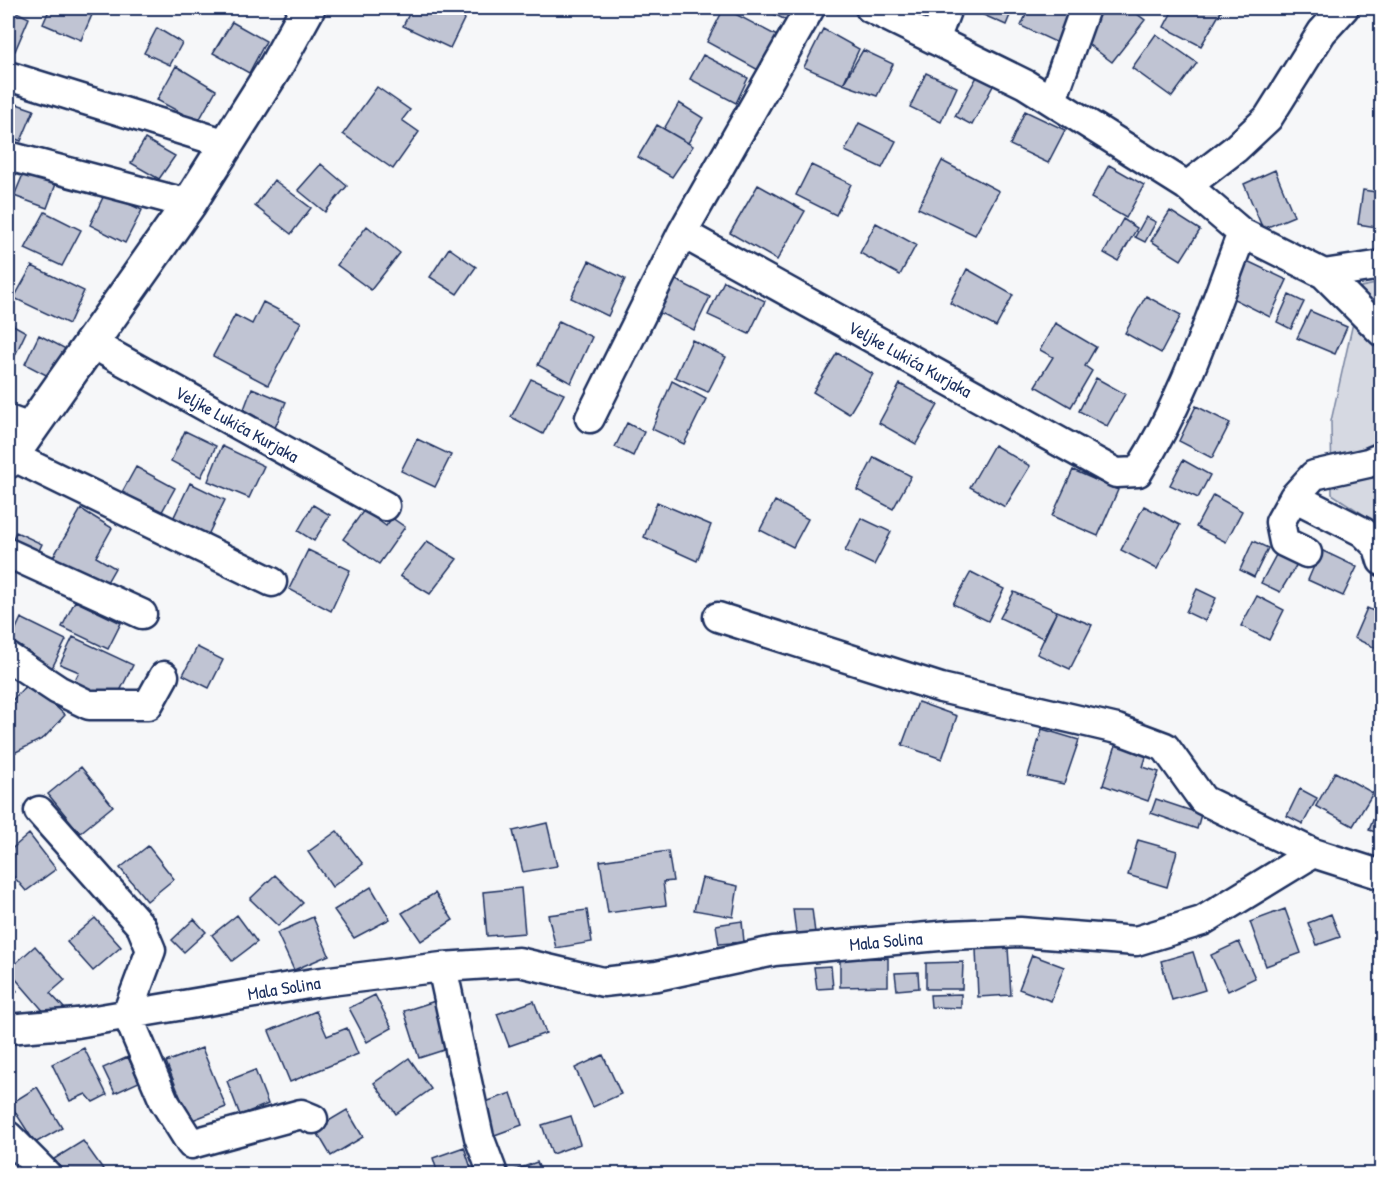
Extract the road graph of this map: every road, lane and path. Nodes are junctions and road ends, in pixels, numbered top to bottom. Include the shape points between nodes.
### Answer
1 (810, 8) edge
2 (870, 8) edge
3 (947, 8) edge
4 (1085, 8) edge
5 (1344, 8) edge
6 (301, 9) edge
7 (935, 40) junction
8 (8, 76) edge
9 (1052, 100) junction
10 (227, 144) junction
11 (8, 156) edge
12 (1187, 186) junction
13 (189, 204) junction
14 (682, 233) junction
15 (1242, 233) junction
16 (1382, 265) edge
17 (1324, 274) junction
18 (1382, 332) edge
19 (89, 342) junction
20 (590, 418) dead end
21 (19, 424) edge
22 (1382, 457) edge
23 (10, 458) edge
24 (1294, 497) junction
25 (385, 506) dead end
26 (8, 553) edge
27 (1307, 553) dead end
28 (1382, 561) edge
29 (272, 582) dead end
30 (142, 614) dead end
31 (717, 617) dead end
32 (8, 657) edge
33 (164, 676) dead end
34 (39, 811) dead end
35 (1313, 853) junction
36 (1382, 875) edge
37 (442, 967) junction
38 (127, 1014) junction
39 (8, 1029) edge
40 (313, 1119) dead end
41 (8, 1136) edge
42 (46, 1174) edge
43 (493, 1174) edge

1 - 14 street
2 - 7 street
3 - 7 street
4 - 9 street
5 - 12 street via 1322,32 1268,118
6 - 10 main road
7 - 9 street
8 - 10 street
9 - 12 street
10 - 13 main road
11 - 13 street
12 - 15 street
13 - 19 main road
14 - 15 street, Veljke Lukića Kurjaka via 1116,472 1138,472 1180,393
14 - 20 street
15 - 17 street
16 - 17 street
17 - 18 street
19 - 21 main road
19 - 25 street, Veljke Lukića Kurjaka
21 - 23 main road
22 - 24 street via 1314,476
23 - 29 street
24 - 27 street via 1280,522 1284,542
24 - 28 street via 1363,532 1378,547
26 - 30 street
31 - 35 street via 940,688 1117,729 1165,747 1203,800
32 - 33 street via 89,705 147,705
34 - 38 street via 141,926 151,950
35 - 36 street
35 - 37 street, Mala Solina via 1202,921 1136,942 1020,932 950,935 774,951 657,976 603,982 519,962
37 - 38 street, Mala Solina via 314,983
37 - 43 street via 479,1137
38 - 39 street, Mala Solina
38 - 40 street via 165,1101 191,1144 301,1114
41 - 42 street

